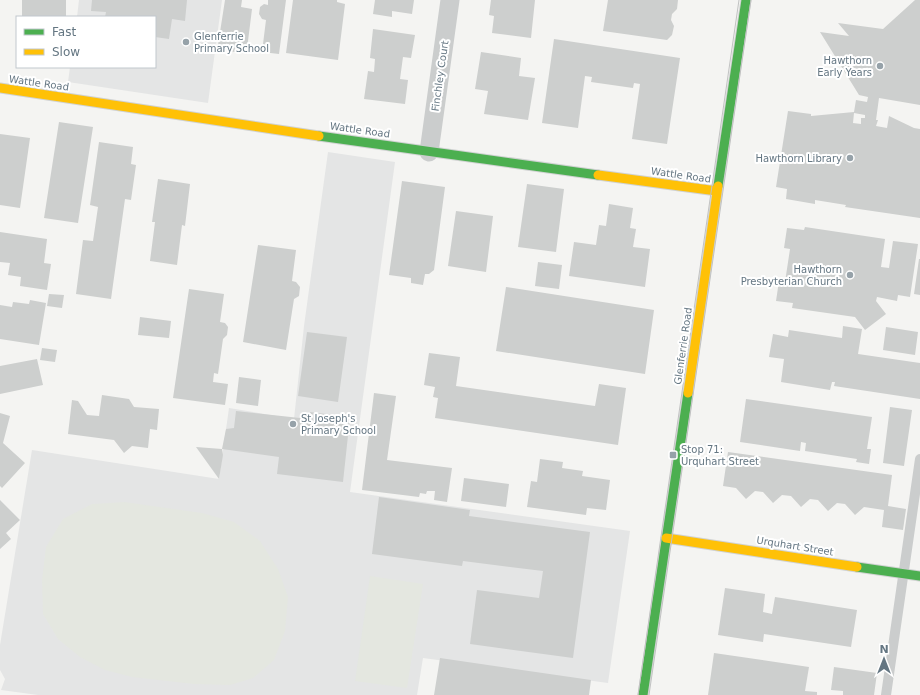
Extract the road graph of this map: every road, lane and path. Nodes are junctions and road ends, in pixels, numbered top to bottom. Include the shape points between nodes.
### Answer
1 (450, 0) edge
2 (746, 0) edge
3 (0, 88) edge
4 (429, 152) junction
5 (717, 191) junction
6 (920, 459) edge
7 (666, 538) junction
8 (904, 574) junction
9 (920, 576) edge
10 (643, 695) edge
11 (886, 695) edge

1 - 4 street, Finchley Court
2 - 5 street, Glenferrie Road
3 - 4 street, Wattle Road
4 - 5 street, Wattle Road
5 - 7 street, Glenferrie Road
6 - 8 lane
7 - 8 street, Urquhart Street
7 - 10 street, Glenferrie Road
8 - 9 street, Urquhart Street
8 - 11 lane

